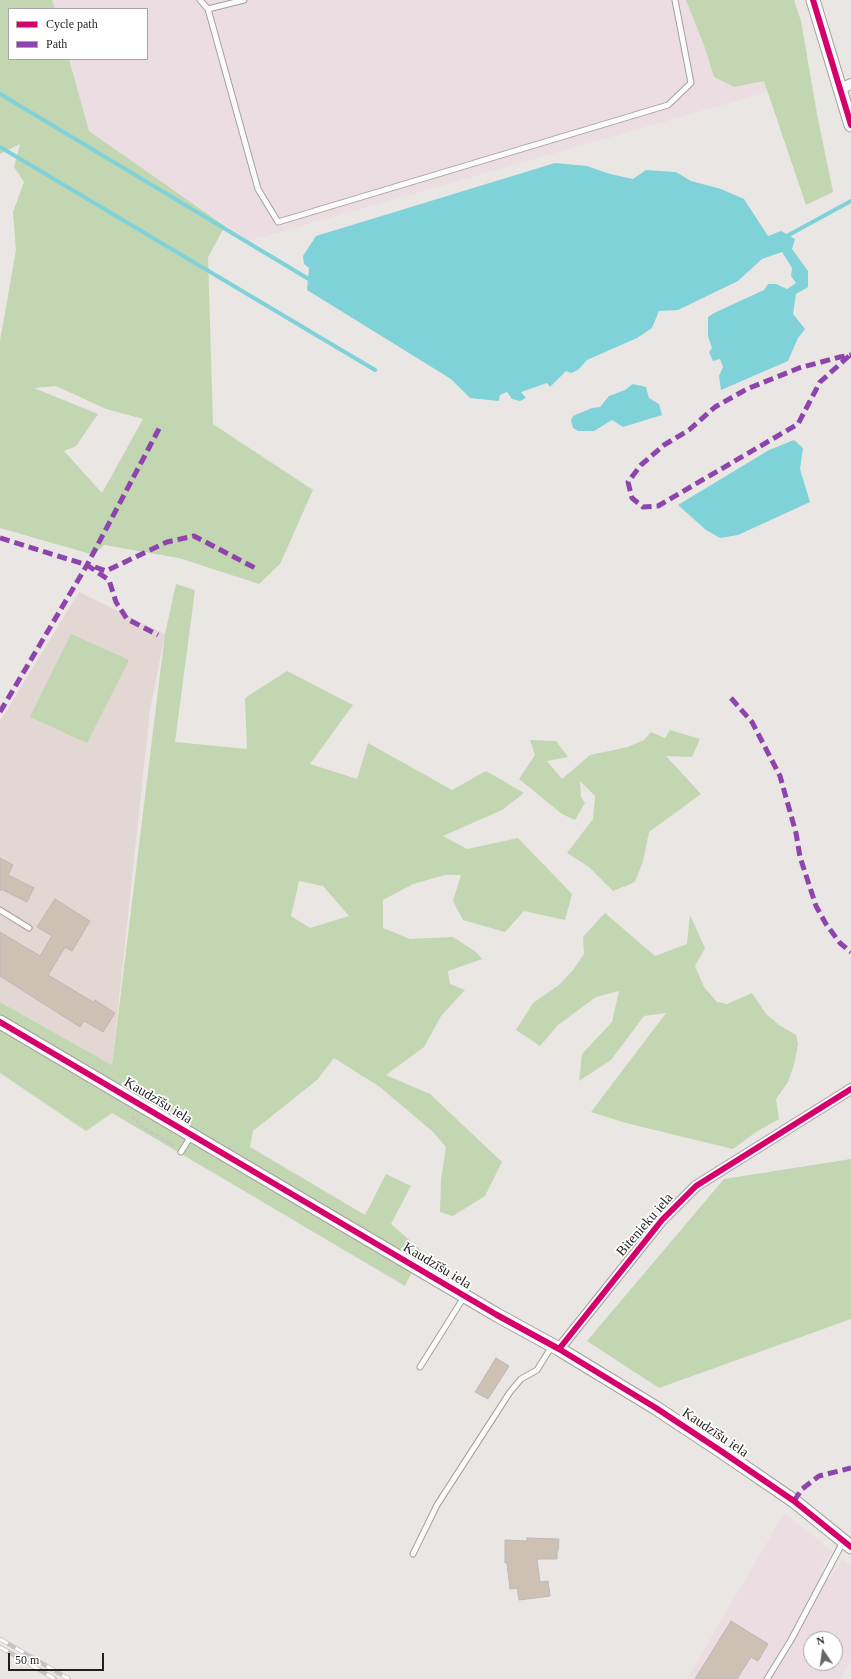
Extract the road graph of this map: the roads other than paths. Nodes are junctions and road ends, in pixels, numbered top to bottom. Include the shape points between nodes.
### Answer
1 (200, 0) edge
2 (244, 0) edge
3 (675, 0) edge
4 (813, 0) edge
5 (208, 10) junction
6 (846, 86) edge
7 (851, 125) edge
8 (0, 910) edge
9 (29, 928) dead end
10 (0, 1022) edge
11 (851, 1089) edge
12 (191, 1135) junction
13 (182, 1151) road end
14 (464, 1296) junction
15 (556, 1347) junction
16 (420, 1367) dead end
17 (847, 1544) edge
18 (413, 1554) dead end
19 (767, 1679) edge

1 - 5 lane
2 - 5 lane
3 - 5 lane via 691,83 668,105 278,222 258,189
4 - 6 street
6 - 7 street
8 - 9 lane
10 - 12 street, Kaudzīšu iela
11 - 15 street, Bitenieku iela via 696,1186 662,1220
12 - 13 lane
12 - 14 street, Kaudzīšu iela
14 - 15 street, Kaudzīšu iela
14 - 16 lane
15 - 17 street, Kaudzīšu iela via 722,1451 794,1501
15 - 18 lane via 538,1370 521,1379 510,1392 437,1505
17 - 19 lane

